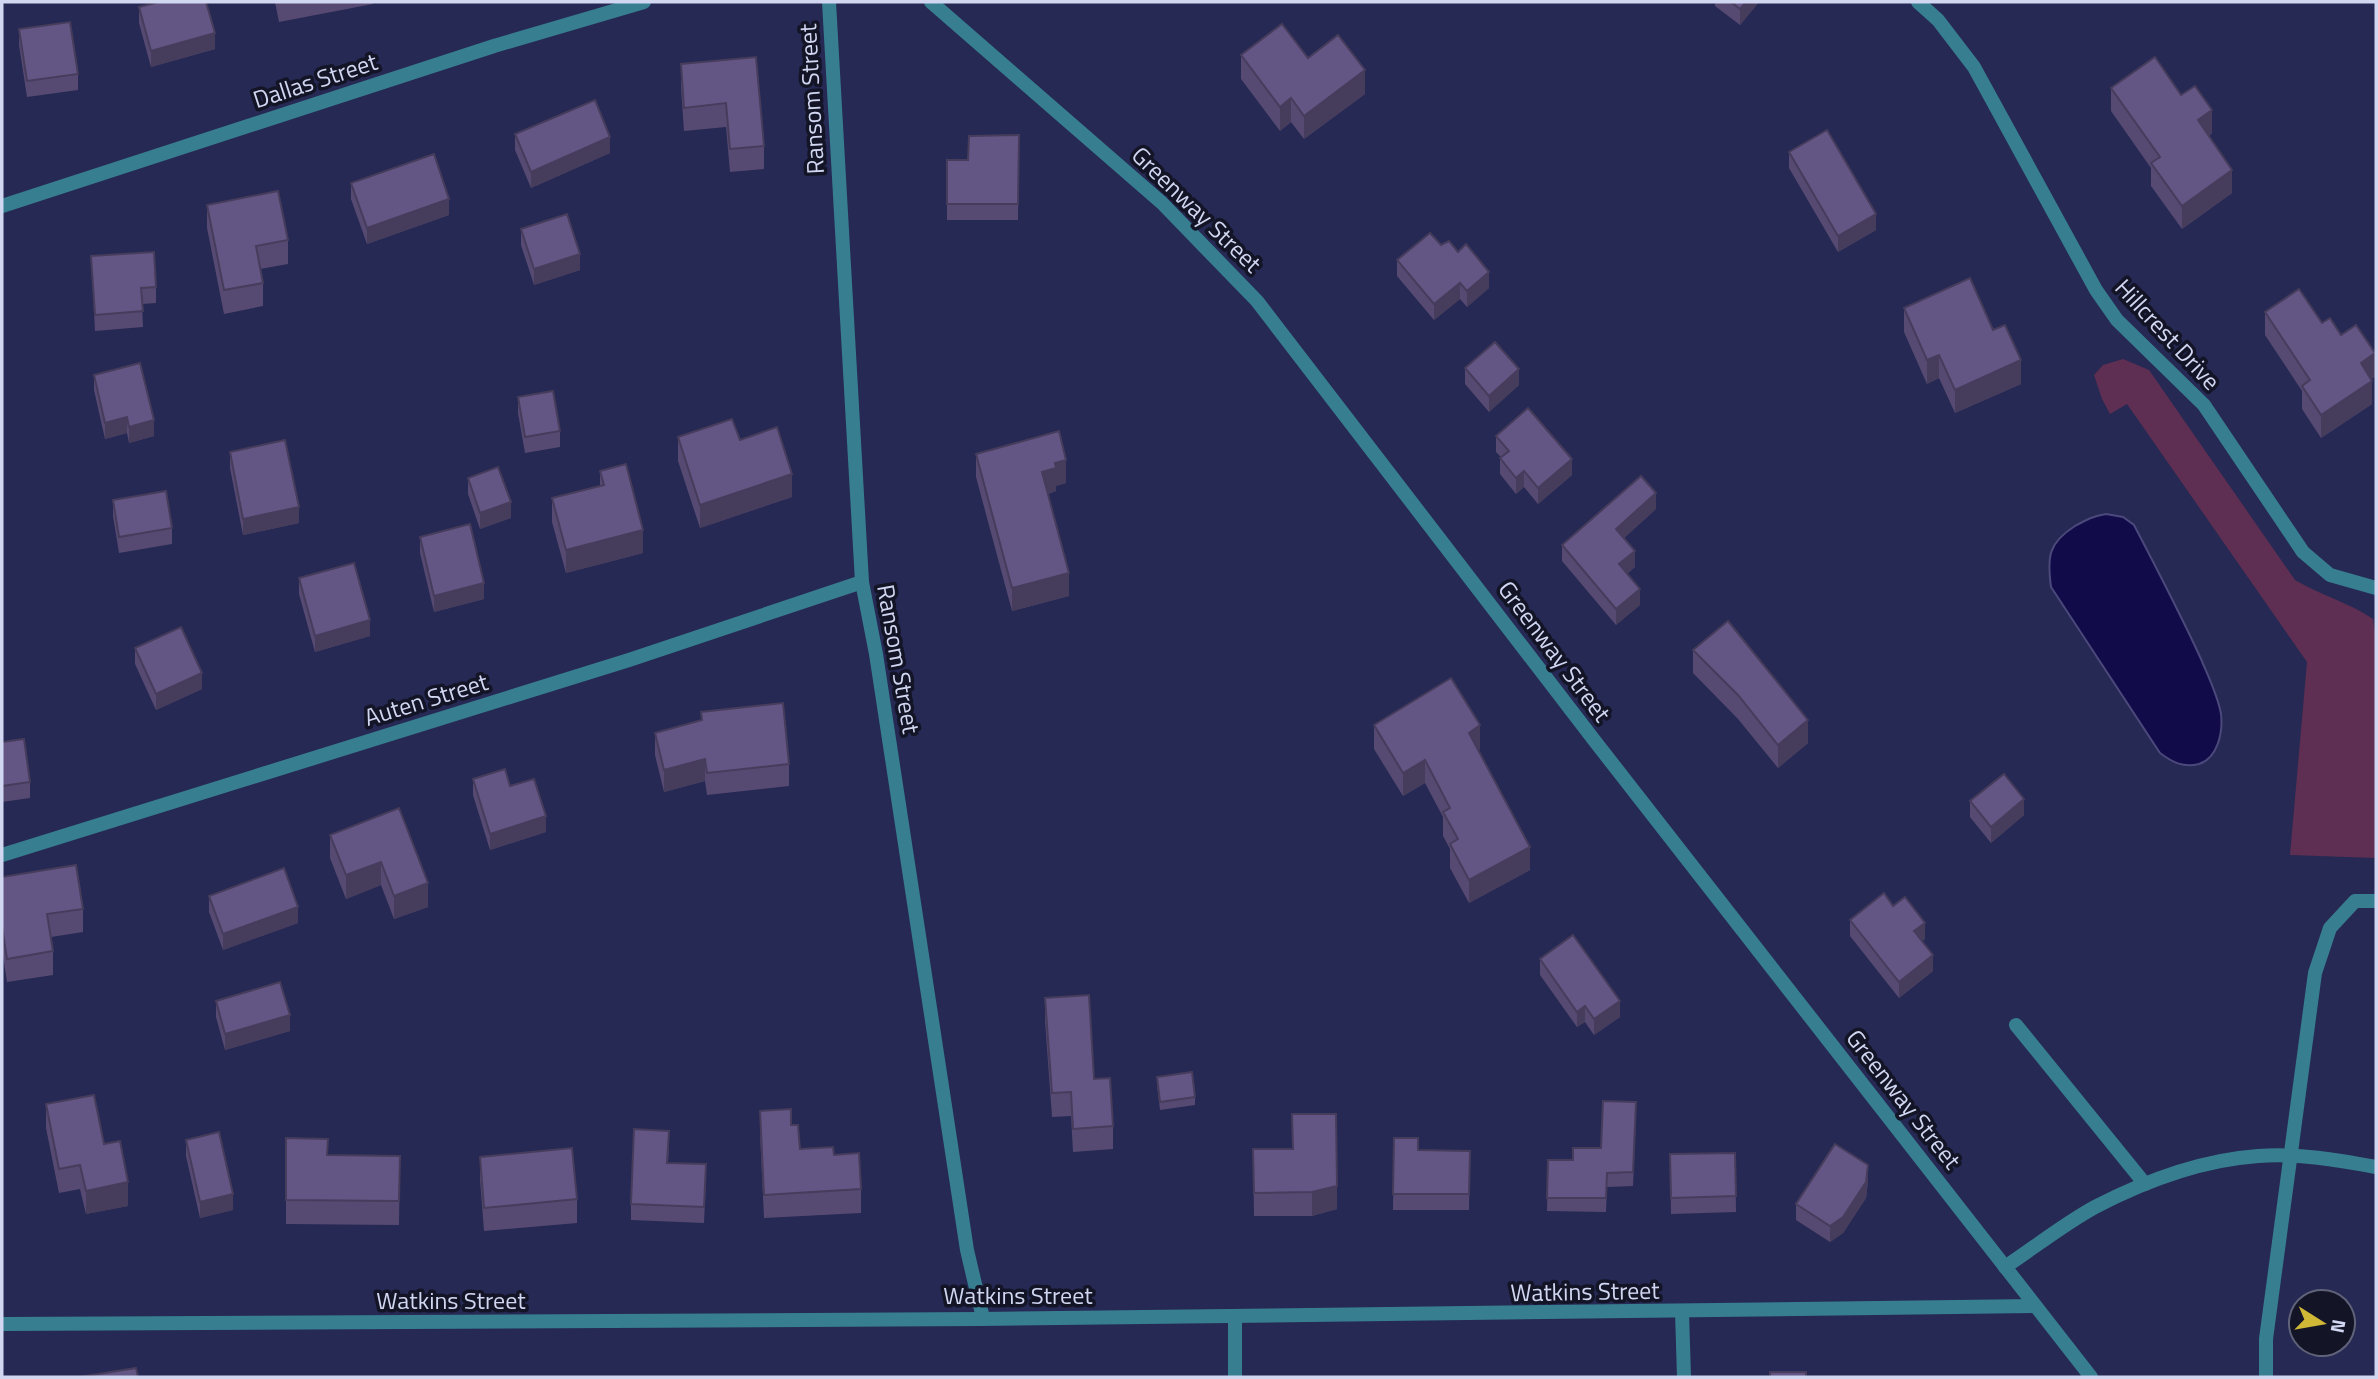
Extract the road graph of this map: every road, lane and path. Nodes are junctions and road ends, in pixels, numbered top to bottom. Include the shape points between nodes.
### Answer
1 (644, 2) edge
2 (829, 2) edge
3 (931, 2) edge
4 (1918, 2) edge
5 (2, 206) edge
6 (862, 582) junction
7 (2376, 588) edge
8 (2, 855) edge
9 (2376, 901) edge
10 (2016, 1025) dead end
11 (2289, 1156) junction
12 (2376, 1167) edge
13 (2145, 1184) junction
14 (2005, 1267) junction
15 (2035, 1306) junction
16 (1682, 1312) junction
17 (982, 1318) junction
18 (1234, 1318) junction
19 (2, 1324) edge
20 (1235, 1377) edge
21 (1684, 1377) edge
22 (2091, 1377) edge
23 (2266, 1377) edge

1 - 5 street, Dallas Street
2 - 6 street, Ransom Street
3 - 14 street, Greenway Street via 1162,202 1258,301
4 - 7 street, Hillcrest Drive via 1974,67 2096,290 2117,320 2204,405 2303,552 2330,575
6 - 8 street, Auten Street via 629,660
6 - 17 street, Ransom Street via 967,1250
9 - 11 street via 2355,901 2330,928 2315,973
10 - 13 street
11 - 12 street
11 - 13 street via 2213,1162
11 - 23 street via 2266,1339
13 - 14 street via 2094,1208
14 - 15 street, Greenway Street
15 - 16 street, Watkins Street
15 - 22 street, Greenway Street
16 - 18 street, Watkins Street
16 - 21 street
17 - 18 street, Watkins Street
17 - 19 street, Watkins Street
18 - 20 street

